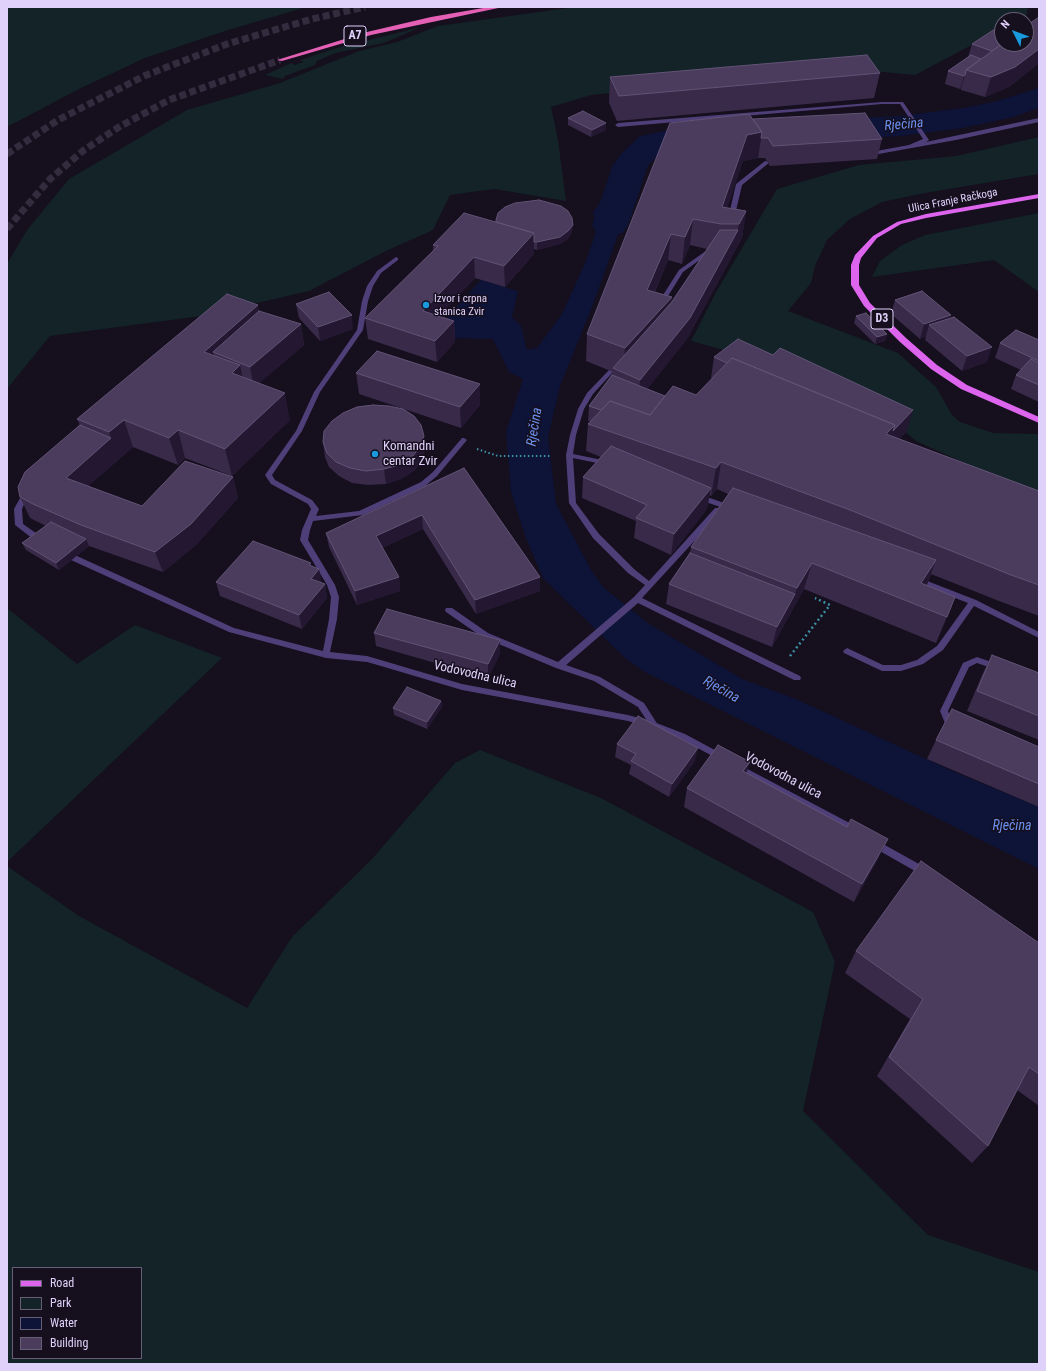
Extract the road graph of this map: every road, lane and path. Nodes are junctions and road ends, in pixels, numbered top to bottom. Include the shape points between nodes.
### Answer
1 (500, 7) edge
2 (280, 60) tunnel mouth
3 (1039, 120) edge
4 (618, 125) dead end
5 (911, 146) junction
6 (873, 153) edge
7 (767, 162) dead end
8 (1039, 196) edge
9 (729, 228) edge
10 (711, 249) edge
11 (396, 260) dead end
12 (658, 309) edge
13 (612, 371) dead end
14 (1039, 420) edge
15 (464, 440) dead end
16 (569, 455) junction
17 (498, 456) dead end
18 (614, 466) edge
19 (33, 484) edge
20 (694, 495) edge
21 (722, 505) junction
22 (737, 511) edge
23 (311, 519) junction
24 (40, 540) edge
25 (74, 558) dead end
26 (906, 576) edge
27 (650, 585) junction
28 (815, 598) dead end
29 (637, 599) junction
30 (973, 602) junction
31 (449, 610) dead end
32 (1039, 635) edge
33 (847, 651) dead end
34 (326, 655) junction
35 (559, 666) junction
36 (779, 670) junction
37 (1004, 670) edge
38 (797, 678) dead end
39 (654, 725) junction
40 (962, 726) edge
41 (931, 877) edge

1 - 2 highway, A7 via 431,19 348,38
3 - 5 street
4 - 5 street via 901,103 926,140
5 - 6 street
7 - 9 street via 739,184
8 - 14 main road, Ulica Franje Račkoga / D3 via 899,223 875,237 858,257 855,265 855,285 867,304 934,367 964,387
10 - 12 street via 681,271
11 - 23 street via 379,272 370,286 360,330 317,392 299,431 268,475 273,482 310,502 315,509
13 - 16 street via 590,393 581,409
15 - 23 street via 423,484 360,513
16 - 17 path
16 - 18 street
16 - 27 street via 573,503 596,536 631,571
19 - 24 street via 18,508 19,525
20 - 21 street
21 - 22 street
21 - 27 street
23 - 34 street via 304,540 331,585 335,597
25 - 34 street, Vodovodna ulica via 232,630
26 - 30 street
27 - 29 street
28 - 36 path via 830,605
29 - 35 street
29 - 36 street
30 - 32 street
30 - 33 street via 940,648 920,662 901,668 882,668
31 - 35 street via 485,635
34 - 39 street, Vodovodna ulica via 367,659 462,687
35 - 39 street via 597,680 641,704
36 - 38 street
37 - 40 street via 977,660 966,665 944,711 948,720
39 - 41 street, Vodovodna ulica via 682,736 830,817

